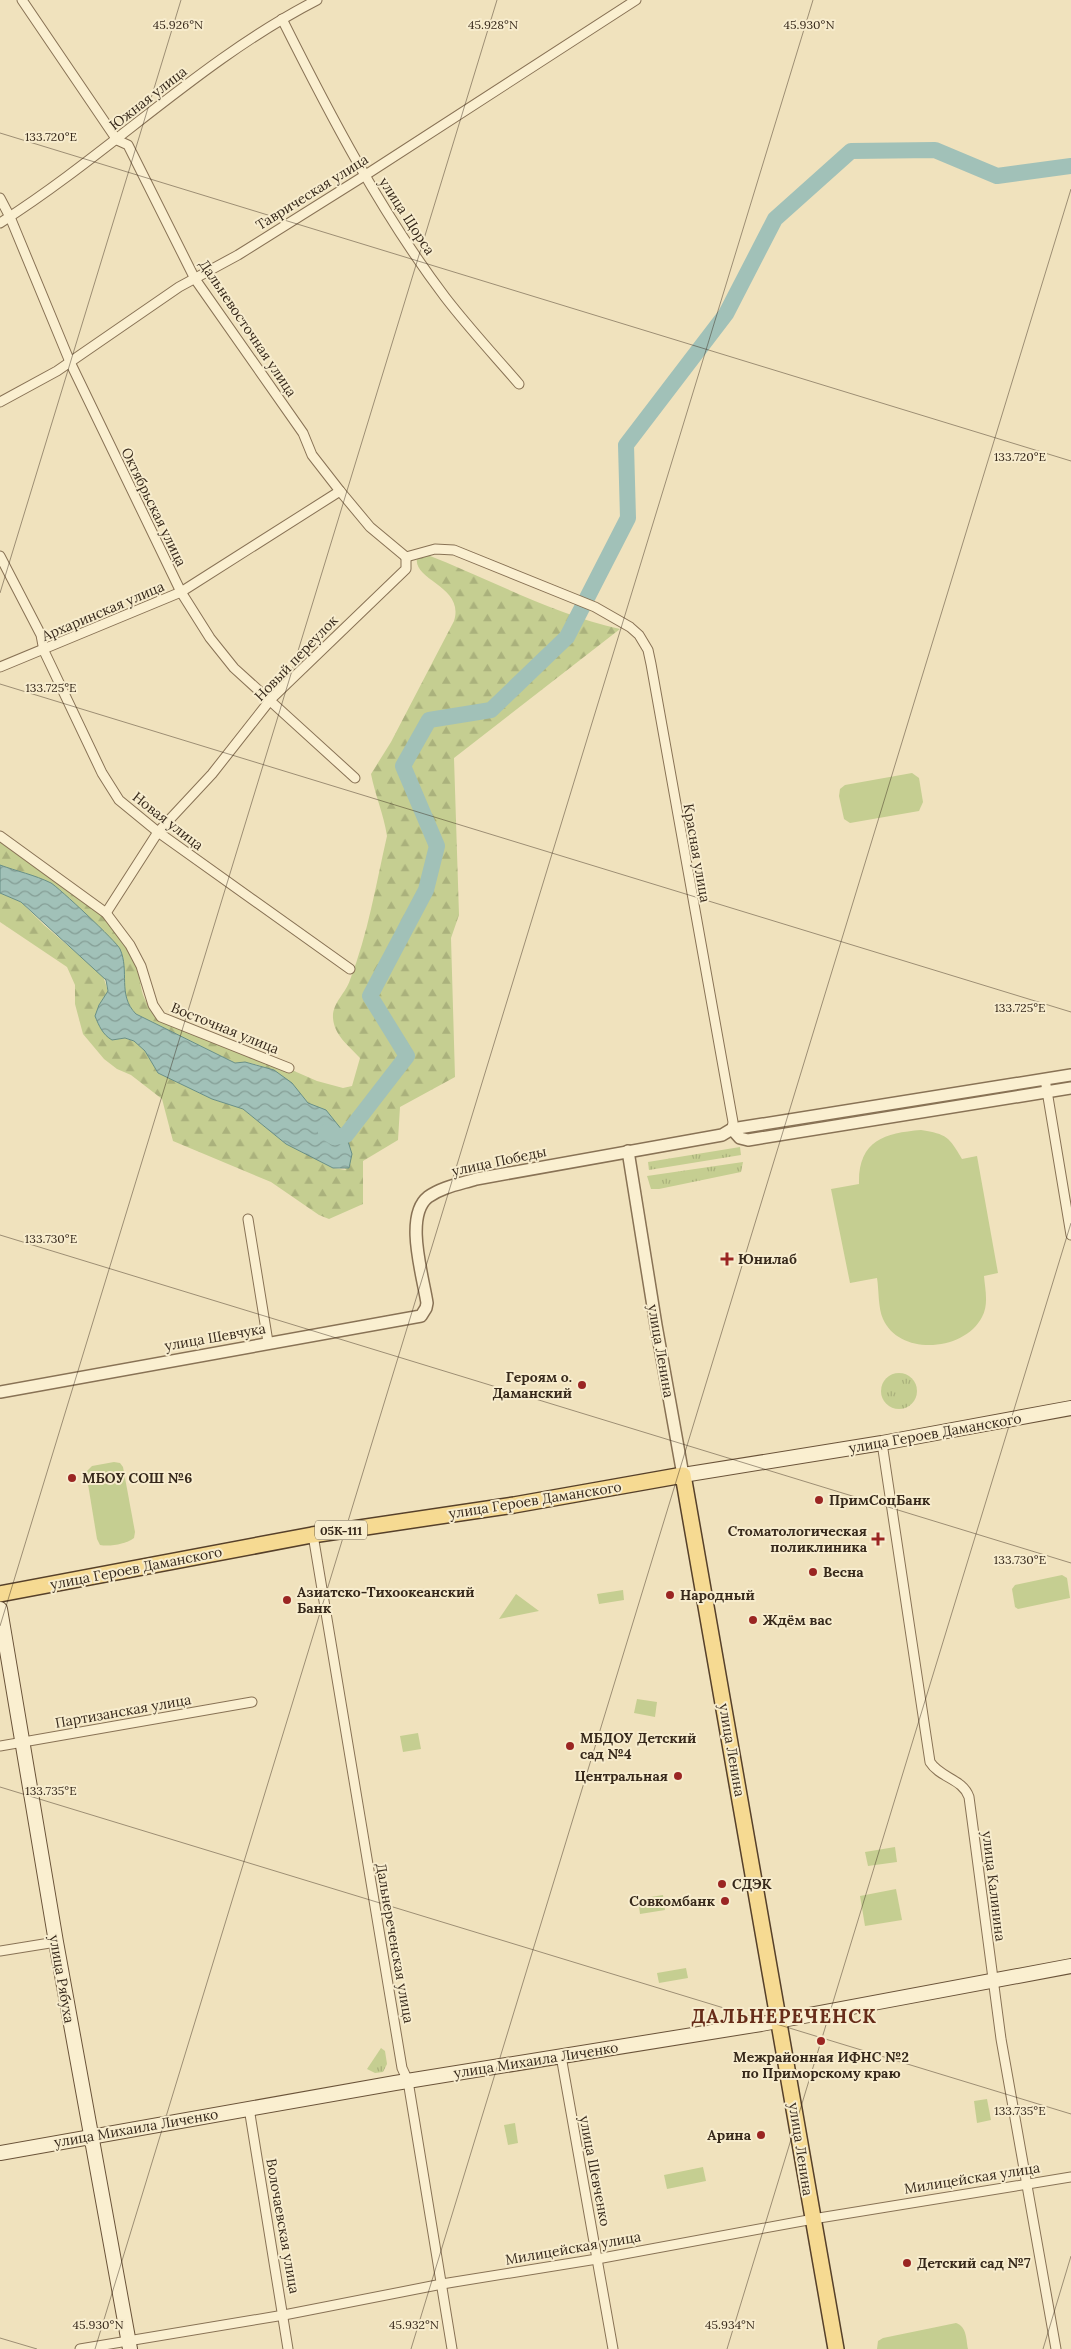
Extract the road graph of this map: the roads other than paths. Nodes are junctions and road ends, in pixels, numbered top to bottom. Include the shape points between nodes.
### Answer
1 (22, 0) edge
2 (317, 0) edge
3 (636, 0) edge
4 (282, 19) junction
5 (116, 140) junction
6 (364, 176) junction
7 (0, 198) edge
8 (10, 217) junction
9 (0, 223) edge
10 (195, 279) junction
11 (70, 362) junction
12 (519, 384) dead end
13 (0, 402) edge
14 (340, 491) junction
15 (0, 556) edge
16 (406, 557) junction
17 (181, 592) junction
18 (44, 651) junction
19 (0, 667) edge
20 (271, 699) junction
21 (355, 778) dead end
22 (158, 832) junction
23 (0, 836) edge
24 (106, 913) junction
25 (350, 969) dead end
26 (289, 1068) dead end
27 (1071, 1075) edge
28 (1045, 1079) junction
29 (1071, 1088) edge
30 (1047, 1092) junction
31 (732, 1129) junction
32 (628, 1151) junction
33 (248, 1219) dead end
34 (1071, 1236) edge
35 (426, 1303) joint
36 (268, 1342) junction
37 (0, 1392) edge
38 (1071, 1408) edge
39 (882, 1443) junction
40 (683, 1474) junction
41 (314, 1542) dead end
42 (0, 1594) edge
43 (0, 1609) edge
44 (252, 1702) dead end
45 (22, 1743) junction
46 (0, 1746) edge
47 (56, 1942) junction
48 (0, 1951) edge
49 (1071, 1966) edge
50 (992, 1980) junction
51 (780, 2019) junction
52 (561, 2056) junction
53 (408, 2081) junction
54 (249, 2108) junction
55 (90, 2137) junction
56 (0, 2153) edge
57 (1071, 2176) edge
58 (1026, 2183) junction
59 (813, 2219) junction
60 (598, 2260) junction
61 (442, 2284) junction
62 (284, 2315) junction
63 (129, 2345) edge
64 (80, 2349) edge
65 (288, 2349) edge
66 (452, 2349) edge
67 (613, 2349) edge
68 (836, 2349) edge
69 (1056, 2349) edge

1 - 5 street, Дальневосточная улица
2 - 4 street, Южная улица
3 - 6 street, Таврическая улица
4 - 5 street, Южная улица via 196,77
4 - 6 street, улица Щорса
5 - 8 street, Южная улица
5 - 10 street, Дальневосточная улица via 124,142 131,151
6 - 10 street, Таврическая улица
6 - 12 street, улица Щорса via 446,298
7 - 8 street, Октябрьская улица
8 - 9 street, Южная улица
8 - 11 street, Октябрьская улица
10 - 11 street, Таврическая улица
10 - 14 street, Дальневосточная улица via 303,433 312,455
11 - 13 street, Таврическая улица
11 - 17 street, Октябрьская улица
14 - 16 street, Дальневосточная улица via 375,532
14 - 17 street, Архаринская улица
15 - 18 street, Новая улица via 42,635
16 - 20 street, Новый переулок via 406,569
16 - 31 street, Красная улица via 435,549 454,550 595,607 630,627 644,642 648,650
17 - 18 street, Архаринская улица
17 - 20 street, Октябрьская улица via 221,653
18 - 19 street, Архаринская улица
18 - 22 street, Новая улица via 113,792 130,811
20 - 21 street, Октябрьская улица
20 - 22 street, Новый переулок via 212,774
22 - 24 street, Новый переулок
22 - 25 street, Новая улица
23 - 24 street, Восточная улица
24 - 26 street, Восточная улица via 130,945 141,966 153,1005 161,1017
27 - 28 street, улица Победы
28 - 30 street
28 - 31 street, улица Победы
29 - 30 street
30 - 31 street via 748,1140 740,1138
30 - 34 street
31 - 32 street, улица Победы via 722,1135
32 - 35 street, улица Победы via 476,1180 429,1196 422,1205 415,1226
32 - 40 street, улица Ленина
33 - 36 street
35 - 36 street, улица Шевчука via 421,1316 406,1320
36 - 37 street, улица Шевчука
38 - 39 main road, улица Героев Даманского / 05К-111
39 - 40 main road, улица Героев Даманского / 05К-111
39 - 50 street, улица Калинина via 930,1762 939,1773 963,1786 969,1797
40 - 42 main road, улица Героев Даманского / 05К-111 via 322,1533
40 - 51 main road, улица Ленина
41 - 53 street, Дальнереченская улица via 402,2068
43 - 45 main road, улица Рябуха
44 - 45 street, Партизанская улица
45 - 46 street, Партизанская улица
45 - 47 main road, улица Рябуха
47 - 48 street
47 - 55 main road, улица Рябуха
49 - 50 main road, улица Михаила Личенко
50 - 51 main road, улица Михаила Личенко
50 - 58 street, улица Калинина
51 - 52 main road, улица Михаила Личенко
51 - 59 main road, улица Ленина
52 - 53 main road, улица Михаила Личенко
52 - 60 street, улица Шевченко
53 - 54 main road, улица Михаила Личенко
53 - 61 street, Дальнереченская улица
54 - 55 main road, улица Михаила Личенко
54 - 62 street, Волочаевская улица
55 - 56 main road, улица Михаила Личенко
55 - 63 main road, улица Рябуха
57 - 58 street, Милицейская улица
58 - 59 street, Милицейская улица
58 - 69 street, улица Калинина
59 - 60 street, Милицейская улица
59 - 68 main road, улица Ленина
60 - 61 street, Милицейская улица
60 - 67 street, улица Шевченко
61 - 62 street, Милицейская улица
61 - 66 street, Дальнереченская улица
62 - 63 street, Милицейская улица
62 - 65 street, Волочаевская улица
63 - 64 street, Милицейская улица

